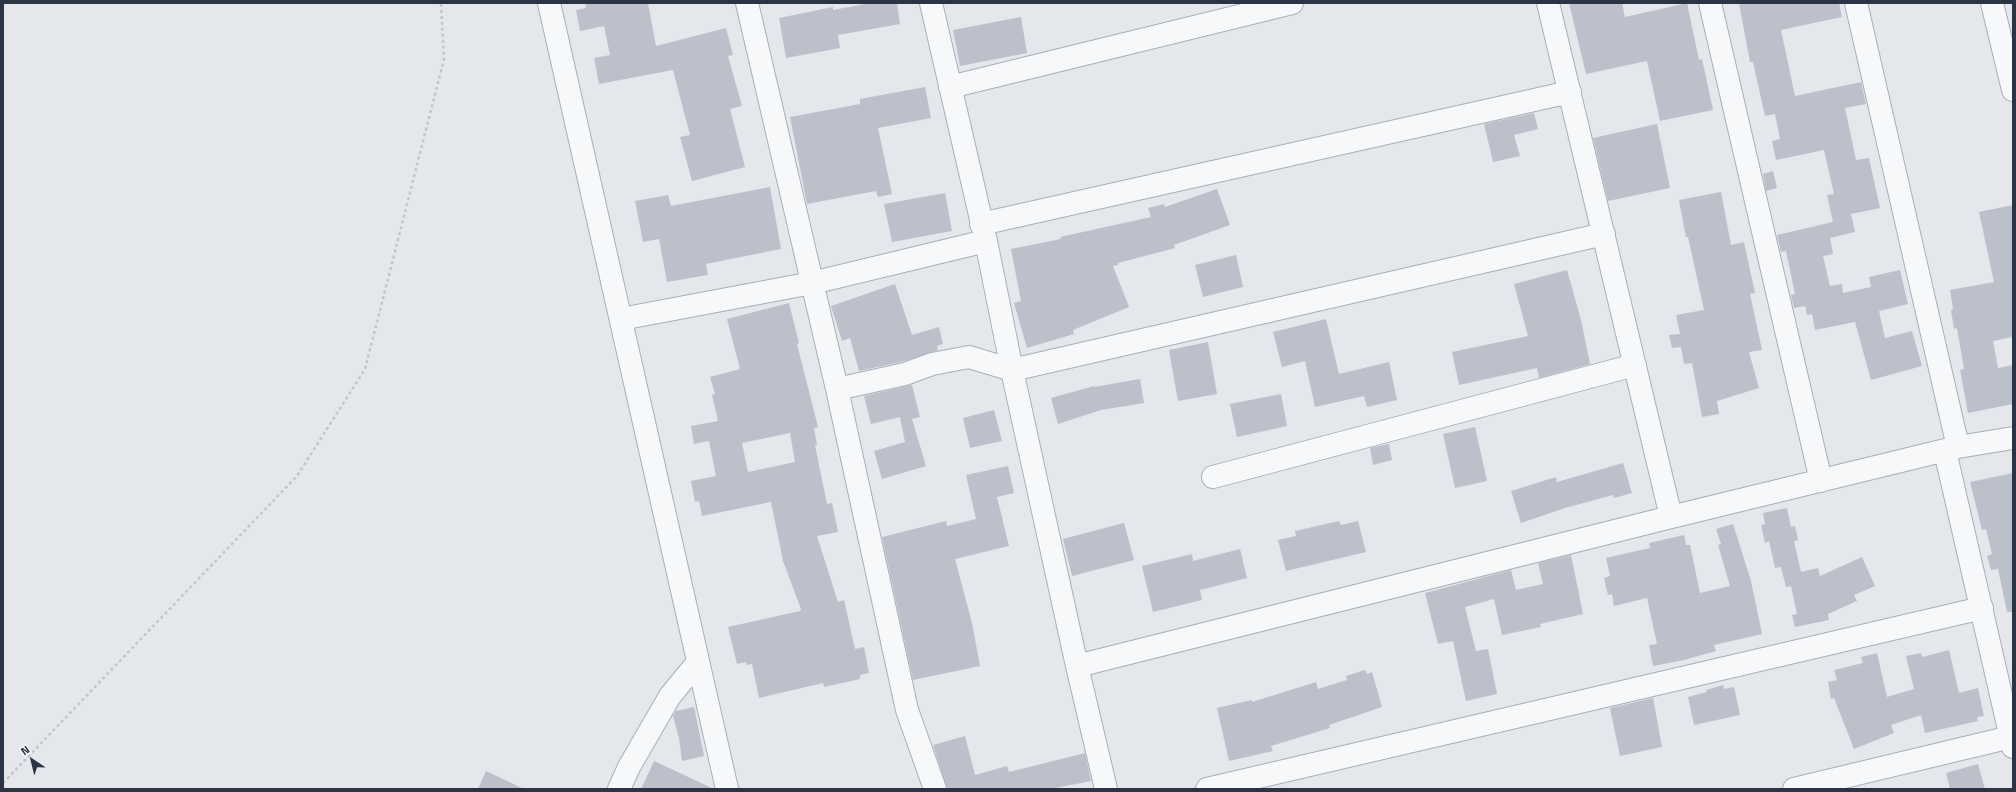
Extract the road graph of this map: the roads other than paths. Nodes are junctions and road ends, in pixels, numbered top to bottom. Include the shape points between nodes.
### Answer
1 (549, 3) edge
2 (747, 3) edge
3 (931, 3) edge
4 (1292, 3) edge
5 (1548, 3) edge
6 (1710, 3) edge
7 (1856, 3) edge
8 (1992, 3) edge
9 (1242, 9) edge
10 (950, 87) junction
11 (2013, 90) edge
12 (1570, 92) junction
13 (984, 233) junction
14 (1604, 234) junction
15 (812, 283) junction
16 (621, 319) junction
17 (1635, 365) junction
18 (1012, 370) junction
19 (837, 389) junction
20 (2013, 438) edge
21 (1952, 449) junction
22 (1213, 477) dead end
23 (1821, 480) junction
24 (1671, 517) junction
25 (1982, 608) junction
26 (698, 662) junction
27 (1077, 666) junction
28 (2012, 742) edge
29 (1279, 781) edge
30 (619, 789) edge
31 (727, 789) edge
32 (935, 789) edge
33 (1106, 789) edge
34 (1207, 789) edge
35 (1794, 789) edge

1 - 16 street
2 - 15 street
3 - 10 street
4 - 9 street
5 - 12 street
6 - 23 street
7 - 21 street
8 - 11 street
9 - 10 street
10 - 13 street
12 - 13 street
12 - 14 street
13 - 15 street
13 - 18 street
14 - 17 street
14 - 18 street
15 - 16 street
15 - 19 street
16 - 26 street
17 - 22 street
17 - 24 street
18 - 19 street via 969,357
18 - 27 street
19 - 32 street via 907,710
20 - 21 street
21 - 23 street
21 - 25 street
23 - 24 street
24 - 27 street
25 - 28 street
25 - 29 street
26 - 30 street via 670,696
26 - 31 street
27 - 33 street
28 - 35 street
29 - 34 street

